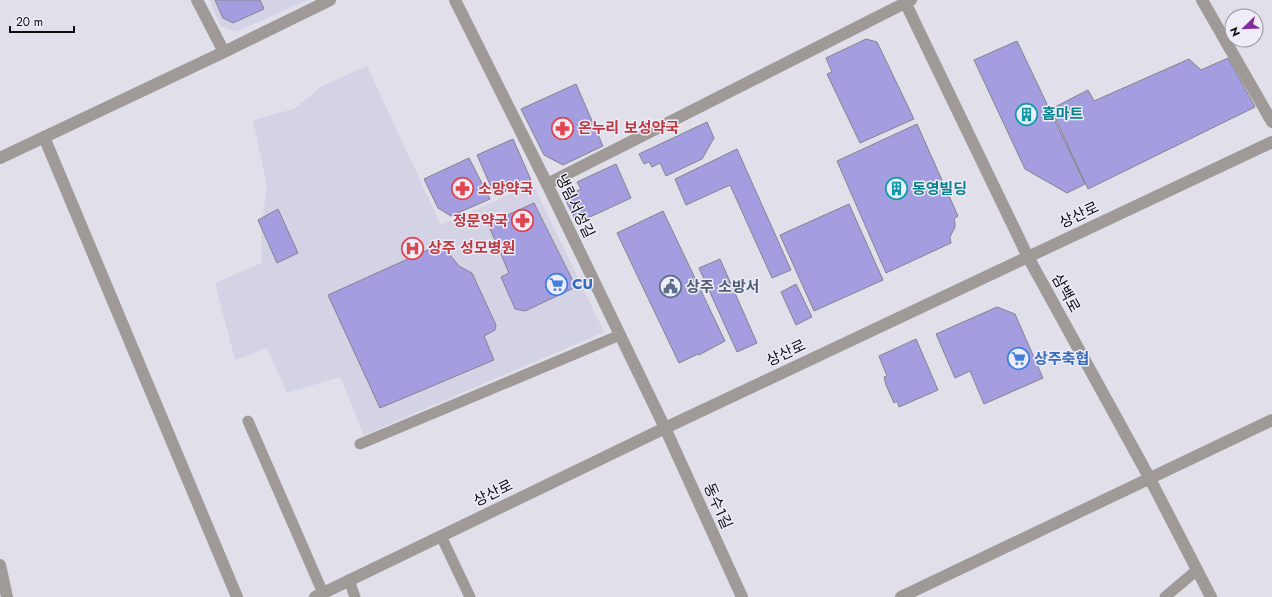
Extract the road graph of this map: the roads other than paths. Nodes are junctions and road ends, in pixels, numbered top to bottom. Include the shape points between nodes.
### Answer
1 (197, 0) edge
2 (330, 0) edge
3 (455, 0) edge
4 (1202, 0) edge
5 (906, 1) edge
6 (224, 52) junction
7 (1272, 122) edge
8 (44, 137) junction
9 (1271, 145) edge
10 (0, 158) edge
11 (547, 184) junction
12 (1028, 257) junction
13 (620, 335) junction
14 (1272, 420) edge
15 (248, 421) dead end
16 (665, 428) junction
17 (360, 444) dead end
18 (1149, 477) junction
19 (441, 536) junction
20 (0, 565) edge
21 (1197, 570) junction
22 (349, 580) junction
23 (319, 595) edge
24 (7, 597) edge
25 (237, 597) edge
26 (356, 597) edge
27 (470, 597) edge
28 (742, 597) edge
29 (901, 597) edge
30 (1165, 597) edge
31 (1211, 597) edge

1 - 6 street
2 - 6 street
3 - 11 street, 냉림서성길
4 - 7 street
5 - 11 street
5 - 12 street, 삼백로
6 - 8 street
8 - 10 street
8 - 25 street
9 - 12 street, 상산로
11 - 13 street, 냉림서성길
12 - 16 street, 상산로
12 - 18 street, 삼백로
13 - 16 street, 냉림서성길
13 - 17 lane
14 - 18 street
15 - 23 lane
16 - 19 street, 상산로
16 - 28 street, 동수1길
18 - 21 street, 삼백로
18 - 29 street
19 - 22 street, 상산로
19 - 27 lane
20 - 24 street
21 - 30 lane
21 - 31 street, 삼백로
22 - 23 street, 상산로
22 - 26 lane

